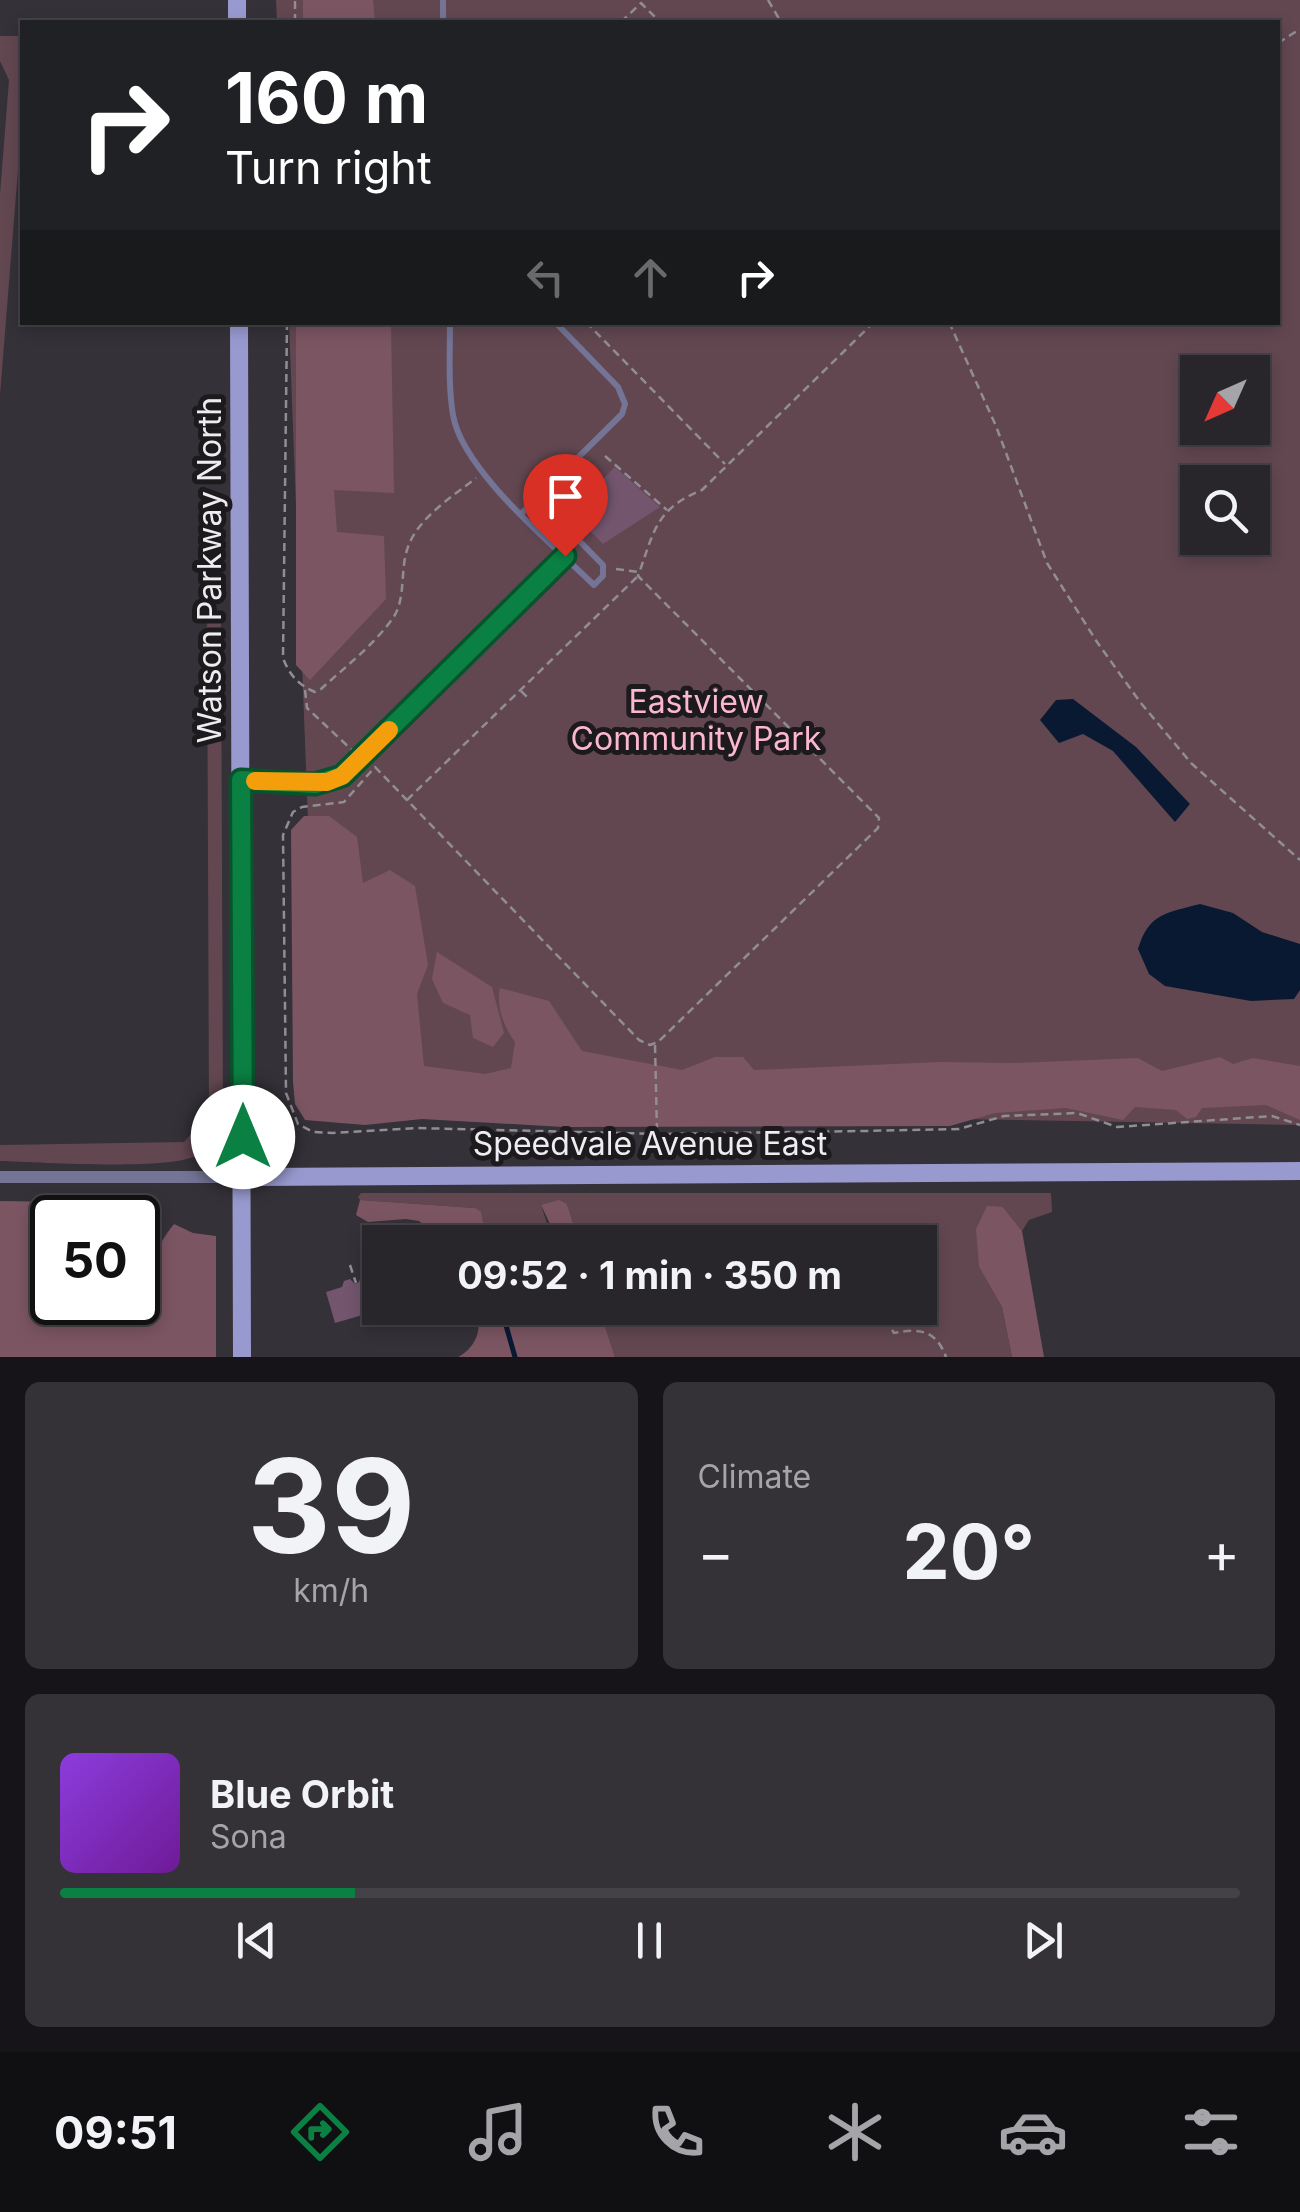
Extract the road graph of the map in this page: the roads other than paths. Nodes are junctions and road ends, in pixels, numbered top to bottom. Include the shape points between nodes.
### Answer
1 (239, 325) edge
2 (450, 325) edge
3 (558, 325) edge
4 (537, 498) junction
5 (522, 514) junction
6 (565, 556) junction
7 (241, 780) junction
8 (1300, 1171) edge
9 (243, 1176) junction
10 (0, 1177) edge
11 (242, 1357) edge

1 - 7 main road, Watson Parkway North
2 - 5 lane via 453,418 464,449
3 - 4 lane via 618,388 625,404
4 - 5 lane
4 - 6 lane via 604,568 603,576 594,585
5 - 6 lane
6 - 7 lane via 342,776 327,782
7 - 9 main road, Watson Parkway North
8 - 9 main road, Speedvale Avenue East
9 - 10 street, Speedvale Avenue East
9 - 11 main road, Watson Parkway North

